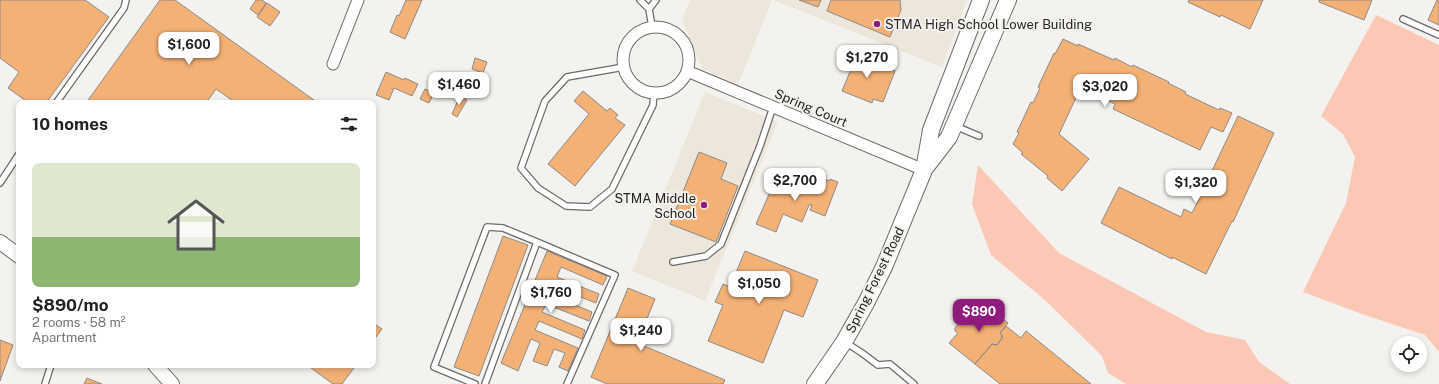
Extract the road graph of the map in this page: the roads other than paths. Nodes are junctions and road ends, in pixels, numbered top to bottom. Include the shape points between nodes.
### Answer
1 (126, 0) edge
2 (358, 0) edge
3 (640, 0) edge
4 (656, 0) edge
5 (982, 0) edge
6 (1008, 0) edge
7 (649, 9) junction
8 (1403, 19) dead end
9 (652, 27) junction
10 (1439, 35) edge
11 (333, 64) dead end
12 (624, 67) junction
13 (688, 71) junction
14 (654, 93) junction
15 (58, 100) edge
16 (773, 107) junction
17 (954, 126) junction
18 (979, 136) dead end
19 (16, 159) edge
20 (924, 170) junction
21 (0, 183) edge
22 (0, 242) edge
23 (537, 242) junction
24 (16, 254) edge
25 (673, 262) dead end
26 (844, 342) junction
27 (51, 368) edge
28 (158, 368) edge
29 (45, 384) edge
30 (172, 384) edge
31 (474, 384) edge
32 (485, 384) edge
33 (567, 384) edge
34 (816, 384) edge
35 (914, 384) edge

1 - 15 lane via 124,8
2 - 11 street
3 - 7 lane
4 - 7 lane
5 - 20 main road, Spring Forest Road via 931,130
6 - 17 main road, Spring Forest Road
7 - 9 lane
8 - 10 lane
9 - 12 street via 633,36 623,56
9 - 13 street via 674,32 682,39 687,49
12 - 14 street via 635,85 644,91
12 - 14 lane via 568,77 545,101 521,168 538,188 566,206 590,207 612,189 653,105
13 - 14 street via 675,87 665,92
13 - 16 street, Spring Court
16 - 20 street, Spring Court
16 - 25 lane via 721,244 706,256
17 - 18 lane
17 - 20 main road, Spring Forest Road via 949,137
19 - 21 lane
20 - 26 main road, Spring Forest Road via 884,267
22 - 24 street
23 - 31 lane via 503,228 487,227 434,367
23 - 32 lane
23 - 33 lane via 614,274
26 - 34 main road, Spring Forest Road
26 - 35 lane via 878,365 890,364
27 - 29 lane
28 - 30 street

